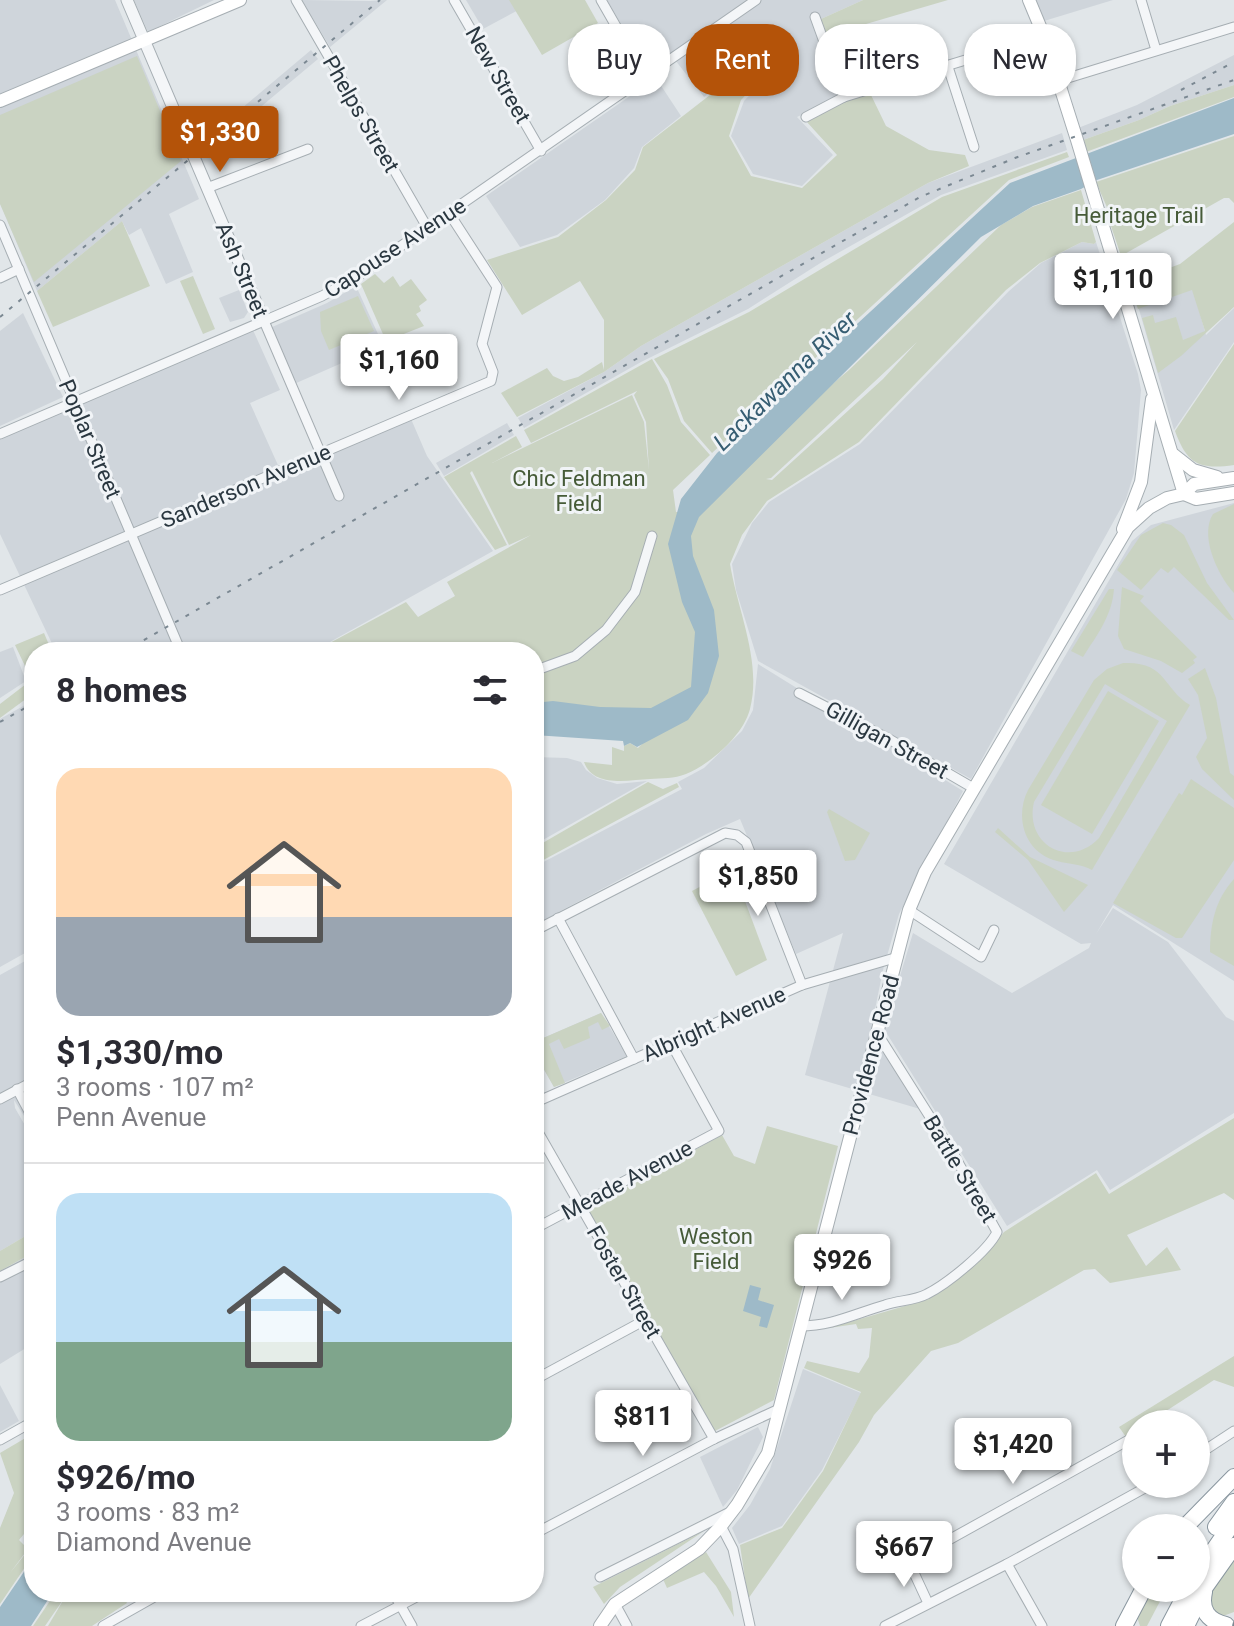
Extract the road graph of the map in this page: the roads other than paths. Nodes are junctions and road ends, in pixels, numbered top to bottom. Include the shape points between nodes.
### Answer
1 (127, 0) edge
2 (240, 0) edge
3 (296, 0) edge
4 (454, 0) edge
5 (601, 0) edge
6 (756, 0) edge
7 (1029, 0) edge
8 (1141, 0) edge
9 (815, 17) dead end
10 (615, 24) edge
11 (1039, 24) edge
12 (1234, 27) edge
13 (145, 40) junction
14 (1156, 50) junction
15 (670, 60) edge
16 (964, 62) edge
17 (948, 67) joint
18 (1076, 75) edge
19 (618, 96) edge
20 (847, 96) edge
21 (1063, 96) edge
22 (844, 97) junction
23 (0, 101) edge
24 (806, 117) dead end
25 (974, 147) dead end
26 (308, 149) dead end
27 (541, 151) junction
28 (207, 188) junction
29 (449, 213) junction
30 (0, 225) edge
31 (427, 227) junction
32 (19, 269) junction
33 (0, 278) edge
34 (264, 321) junction
35 (1153, 392) junction
36 (75, 403) junction
37 (0, 434) edge
38 (321, 453) junction
39 (1171, 453) junction
40 (1229, 478) edge
41 (1234, 493) edge
42 (1184, 494) junction
43 (339, 496) dead end
44 (131, 535) junction
45 (652, 536) dead end
46 (1116, 545) junction
47 (0, 590) edge
48 (177, 642) edge
49 (544, 667) edge
50 (799, 693) dead end
51 (975, 789) junction
52 (909, 910) junction
53 (558, 918) junction
54 (544, 926) edge
55 (994, 930) dead end
56 (898, 957) junction
57 (802, 985) junction
58 (877, 1033) junction
59 (672, 1045) junction
60 (634, 1059) junction
61 (24, 1086) edge
62 (17, 1089) junction
63 (0, 1099) edge
64 (544, 1099) edge
65 (24, 1102) edge
66 (544, 1143) edge
67 (579, 1205) junction
68 (544, 1224) edge
69 (24, 1265) edge
70 (0, 1277) edge
71 (645, 1320) junction
72 (800, 1326) junction
73 (544, 1375) edge
74 (779, 1409) junction
75 (24, 1426) edge
76 (1234, 1431) edge
77 (714, 1439) junction
78 (0, 1440) edge
79 (1122, 1444) edge
80 (1210, 1447) edge
81 (1234, 1477) edge
82 (1129, 1498) edge
83 (1234, 1502) edge
84 (733, 1511) junction
85 (1198, 1514) edge
86 (1234, 1521) edge
87 (721, 1526) junction
88 (544, 1529) edge
89 (1210, 1537) edge
90 (1234, 1546) edge
91 (1210, 1562) edge
92 (1007, 1564) junction
93 (1210, 1571) edge
94 (600, 1577) dead end
95 (146, 1602) edge
96 (398, 1602) edge
97 (407, 1602) edge
98 (1137, 1602) edge
99 (1174, 1602) edge
100 (1184, 1602) edge
101 (1202, 1602) edge
102 (928, 1603) junction
103 (615, 1604) junction
104 (400, 1606) junction
105 (1135, 1606) junction
106 (107, 1625) edge
107 (1168, 1625) edge
108 (1226, 1625) edge
109 (361, 1626) edge
110 (412, 1626) edge
111 (600, 1626) edge
112 (627, 1626) edge
113 (750, 1626) edge
114 (885, 1626) edge
115 (1042, 1626) edge
116 (1124, 1626) edge
117 (1132, 1626) edge

1 - 13 street, Ash Street
2 - 13 main road
3 - 31 street, Phelps Street
4 - 27 street, New Street
5 - 10 street
6 - 15 street, Capouse Avenue
7 - 11 main road
8 - 14 street
9 - 22 street
12 - 14 street
13 - 23 main road
13 - 28 street, Ash Street
14 - 18 street
16 - 17 street
17 - 25 street
19 - 27 street, Capouse Avenue
20 - 22 street
21 - 35 main road
22 - 24 street
26 - 28 street
27 - 29 street, Capouse Avenue
28 - 34 street, Ash Street
29 - 31 street, Capouse Avenue
29 - 38 street, Sanderson Avenue via 497,287 482,344 493,372 491,381
30 - 32 street, Poplar Street
31 - 34 street, Capouse Avenue via 352,280
32 - 33 street
32 - 36 street, Poplar Street
34 - 36 street, Capouse Avenue
34 - 38 street, Ash Street
35 - 39 main road
35 - 46 main road via 1141,482
36 - 37 street, Capouse Avenue
36 - 44 street, Poplar Street
38 - 43 street, Ash Street
38 - 44 street, Sanderson Avenue
39 - 40 main road via 1193,470
39 - 42 main road
40 - 42 main road, Providence Road via 1194,484
41 - 42 main road, Providence Road via 1196,499
42 - 46 main road, Providence Road via 1149,508
44 - 47 street, Sanderson Avenue
44 - 48 street, Poplar Street
45 - 49 street via 635,592 606,630 575,656
46 - 51 main road, Providence Road
50 - 51 street, Gilligan Street
51 - 52 main road, Providence Road via 925,872
52 - 55 street via 981,957
52 - 56 main road, Providence Road
53 - 54 street
53 - 57 street via 725,833 737,835 746,842
53 - 60 street
56 - 57 street, Albright Avenue
56 - 58 main road, Providence Road
57 - 59 street, Albright Avenue
58 - 72 main road, Providence Road
58 - 72 street, Battle Street via 997,1232 993,1241 927,1294 823,1326
59 - 60 street, Albright Avenue
59 - 67 street, Meade Avenue via 719,1131
60 - 64 street, Albright Avenue
61 - 62 street
62 - 63 street
62 - 65 street
66 - 67 street, Foster Street
67 - 68 street, Meade Avenue
67 - 71 street, Foster Street
69 - 70 street
71 - 73 street
71 - 77 street, Foster Street
72 - 74 main road, Providence Road
74 - 77 street
74 - 84 main road, Providence Road via 768,1453
75 - 78 street
76 - 80 street
77 - 88 street
79 - 102 street via 909,1562
81 - 85 highway
82 - 92 street
83 - 89 highway
84 - 87 main road, Providence Road
84 - 94 street
86 - 91 highway
87 - 103 main road, Providence Road via 699,1549
87 - 113 street via 733,1549
90 - 93 highway
92 - 102 street
92 - 115 street
95 - 106 street
96 - 104 street
97 - 104 street
98 - 105 highway
99 - 107 highway
100 - 107 highway
101 - 108 highway via 1210,1619
102 - 114 street
103 - 111 main road, Providence Road
103 - 112 street
104 - 109 street
104 - 110 street
105 - 116 highway
105 - 117 highway

